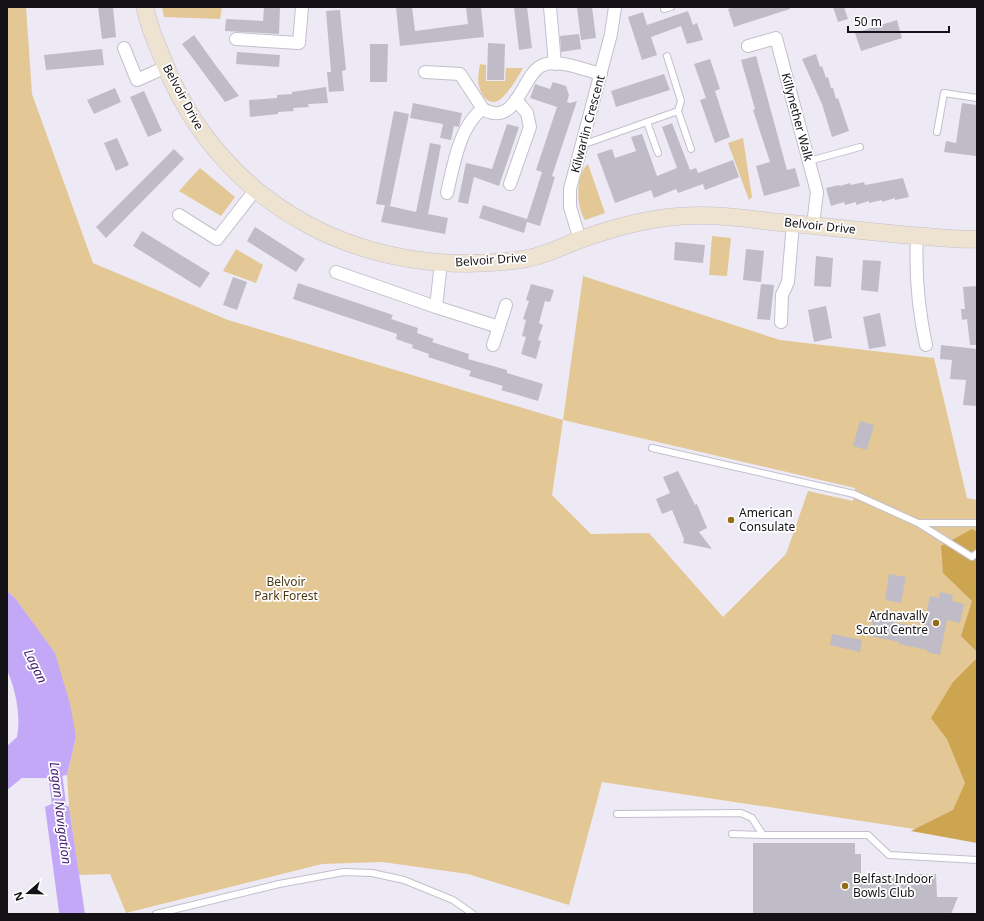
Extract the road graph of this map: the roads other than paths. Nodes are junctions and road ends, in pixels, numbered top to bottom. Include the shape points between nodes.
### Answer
1 (145, 7) edge
2 (302, 7) edge
3 (550, 7) edge
4 (614, 7) edge
5 (671, 7) edge
6 (664, 9) dead end
7 (236, 39) dead end
8 (748, 46) dead end
9 (124, 48) dead end
10 (667, 56) dead end
11 (555, 64) junction
12 (166, 67) junction
13 (425, 72) dead end
14 (601, 74) junction
15 (977, 98) edge
16 (516, 100) junction
17 (483, 109) junction
18 (678, 111) junction
19 (647, 122) junction
20 (937, 132) dead end
21 (582, 145) junction
22 (860, 147) dead end
23 (692, 149) dead end
24 (658, 153) dead end
25 (809, 161) junction
26 (510, 184) dead end
27 (256, 189) junction
28 (447, 193) dead end
29 (179, 215) dead end
30 (793, 224) junction
31 (813, 225) junction
32 (917, 236) junction
33 (977, 239) edge
34 (580, 240) junction
35 (441, 263) junction
36 (336, 272) dead end
37 (506, 305) dead end
38 (436, 307) junction
39 (781, 322) dead end
40 (499, 328) junction
41 (493, 345) dead end
42 (926, 345) dead end
43 (652, 448) dead end
44 (918, 523) junction
45 (977, 523) edge
46 (977, 553) edge
47 (617, 814) dead end
48 (732, 834) dead end
49 (763, 835) junction
50 (977, 860) edge
51 (156, 914) edge
52 (473, 914) edge

1 - 12 street, Belvoir Drive
2 - 7 street via 298,43
3 - 11 street
4 - 14 street, Kilwarlin Crescent via 611,34
5 - 6 lane
8 - 25 street, Killynether Walk via 776,38
9 - 12 street via 137,80
10 - 18 lane via 681,101
11 - 14 street
11 - 16 street via 542,65 536,70
12 - 27 street, Belvoir Drive via 198,127 221,156
13 - 17 street via 460,74
14 - 21 street, Kilwarlin Crescent
15 - 20 lane via 944,93
16 - 17 street via 511,107 497,112
16 - 26 street via 527,113 530,127
17 - 28 street via 474,115 456,155
18 - 19 lane
18 - 23 lane
19 - 21 lane
19 - 24 lane
21 - 34 street, Kilwarlin Crescent via 570,189 570,207
22 - 25 lane
25 - 31 street, Killynether Walk via 816,192
27 - 29 street via 217,239
27 - 35 street, Belvoir Drive via 306,225 330,235 366,249 405,259
30 - 31 street, Belvoir Drive
30 - 34 street, Belvoir Drive via 733,217 683,216 641,221
30 - 39 street via 788,282 782,295
31 - 32 street, Belvoir Drive
32 - 33 street, Belvoir Drive
32 - 42 street via 915,266
34 - 35 street, Belvoir Drive via 528,259 478,264
35 - 38 street
36 - 38 street
37 - 40 street
38 - 40 street
40 - 41 street
43 - 44 lane via 854,494
44 - 45 lane
44 - 46 lane via 972,557
47 - 49 lane via 746,814 757,824
48 - 49 lane
49 - 50 lane via 868,835 889,854
51 - 52 lane via 279,884 344,872 372,873 404,880 453,900

